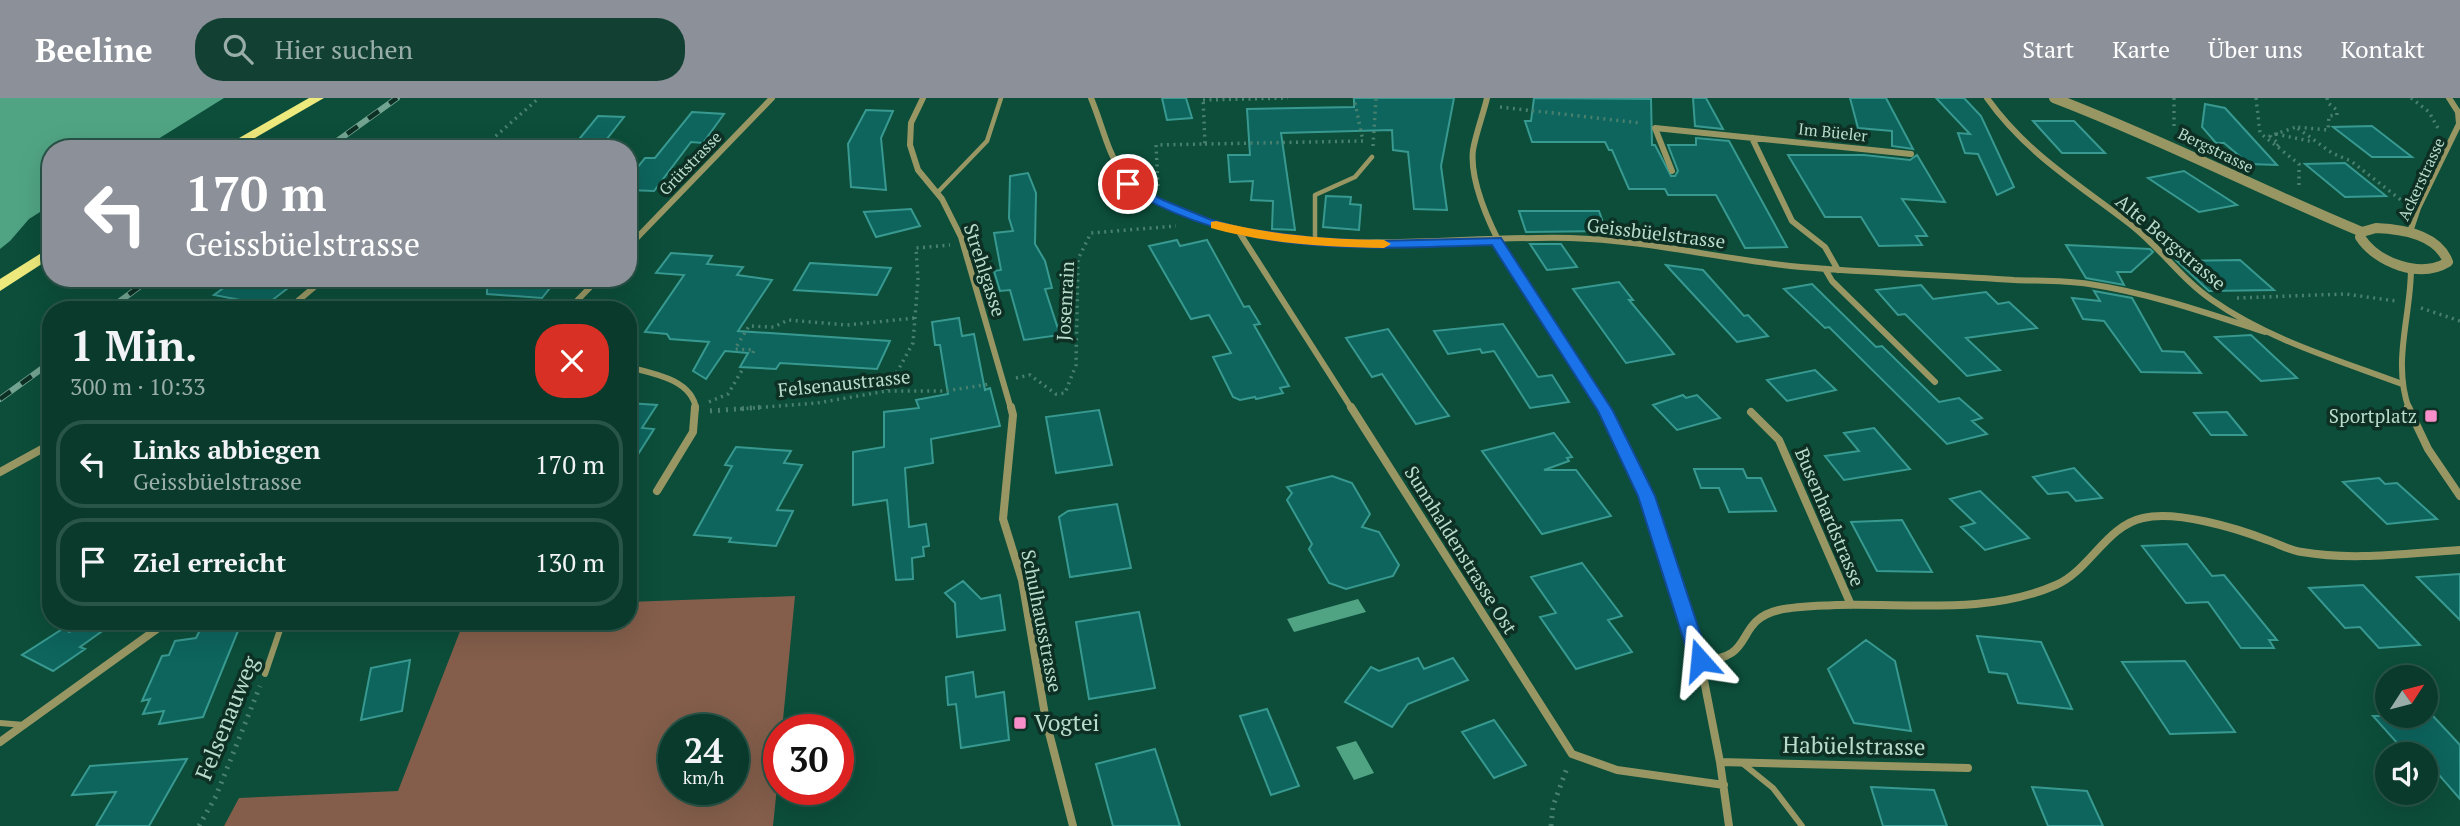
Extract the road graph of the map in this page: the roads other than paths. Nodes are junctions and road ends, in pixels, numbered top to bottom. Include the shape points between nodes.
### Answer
1 (318, 98) edge
2 (772, 98) edge
3 (923, 98) edge
4 (1001, 98) edge
5 (1091, 98) edge
6 (1487, 98) edge
7 (1987, 98) edge
8 (2054, 98) edge
9 (2449, 98) edge
10 (2068, 100) edge
11 (1752, 138) junction
12 (242, 140) edge
13 (1911, 154) dead end
14 (1372, 157) road end
15 (1672, 171) dead end
16 (937, 193) junction
17 (1239, 232) junction
18 (2362, 232) junction
19 (2410, 232) junction
20 (637, 238) edge
21 (1496, 241) junction
22 (1315, 242) junction
23 (2447, 256) junction
24 (42, 257) edge
25 (2460, 259) edge
26 (2411, 268) junction
27 (1825, 269) junction
28 (1838, 270) junction
29 (0, 286) edge
30 (315, 287) edge
31 (590, 287) edge
32 (298, 301) edge
33 (577, 301) edge
34 (2265, 331) junction
35 (637, 370) edge
36 (1935, 382) dead end
37 (2402, 384) junction
38 (1751, 412) dead end
39 (1014, 421) joint
40 (42, 449) edge
41 (0, 472) edge
42 (657, 491) dead end
43 (2460, 496) edge
44 (2460, 550) edge
45 (1851, 605) junction
46 (156, 630) edge
47 (280, 630) edge
48 (1700, 660) junction
49 (265, 674) road end
50 (0, 723) edge
51 (24, 725) junction
52 (0, 741) edge
53 (1720, 762) junction
54 (1740, 762) junction
55 (1968, 768) dead end
56 (1724, 785) junction
57 (1073, 826) edge
58 (1729, 826) edge
59 (1802, 826) edge

1 - 12 main road
2 - 20 street, Grütstrasse
3 - 16 street, Strehlgasse via 911,122 910,145 918,170
4 - 16 lane via 987,141
5 - 17 street, Geissbüelstrasse via 1111,162 1128,184 1158,203
6 - 21 street via 1473,151 1476,185
7 - 34 street, Alte Bergstrasse via 2021,140 2060,176 2133,226 2212,300
8 - 10 street, Bergstrasse
9 - 19 street, Ackerstrasse via 2459,124
10 - 18 street, Bergstrasse
11 - 13 street, Im Büeler
11 - 15 street, Im Büeler via 1655,128
11 - 28 street via 1792,222 1825,247
14 - 22 lane via 1355,177 1315,195
16 - 39 street, Strehlgasse via 961,237
17 - 22 street, Geissbüelstrasse
17 - 56 street, Sunnhaldenstrasse Ost via 1572,754 1617,770
18 - 19 street, Bergstrasse via 2376,228
18 - 26 street, Bergstrasse via 2362,244 2370,251
19 - 23 street, Bergstrasse via 2434,243
21 - 22 street, Geissbüelstrasse
21 - 27 street, Geissbüelstrasse via 1569,238 1643,243
21 - 48 street via 1611,423 1647,496
23 - 25 street, Bergstrasse
23 - 26 street, Bergstrasse via 2444,266
24 - 29 main road
26 - 37 street via 2400,361
27 - 28 street, Geissbüelstrasse
27 - 36 street
28 - 34 street, Geissbüelstrasse via 2087,284 2157,297
30 - 32 street
31 - 33 street
34 - 37 street, Alte Bergstrasse
35 - 42 street via 682,386 698,409 696,426
37 - 43 street via 2425,444
38 - 45 street, Busenhardstrasse via 1779,440
39 - 57 street, Schulhausstrasse via 1003,519 1022,580 1046,720
40 - 41 street
44 - 45 street, Busenhardstrasse via 2304,553 2191,520 2142,518 2115,533 2074,576 2033,593 1977,604
45 - 48 street, Busenhardstrasse via 1767,613 1746,631 1734,654
46 - 51 street
47 - 49 lane, Felsenauweg
48 - 53 street
50 - 51 lane
51 - 52 street
53 - 54 street, Habüelstrasse
53 - 56 street
54 - 55 street, Habüelstrasse
54 - 59 lane, Habüelstrasse via 1773,788
56 - 58 street

